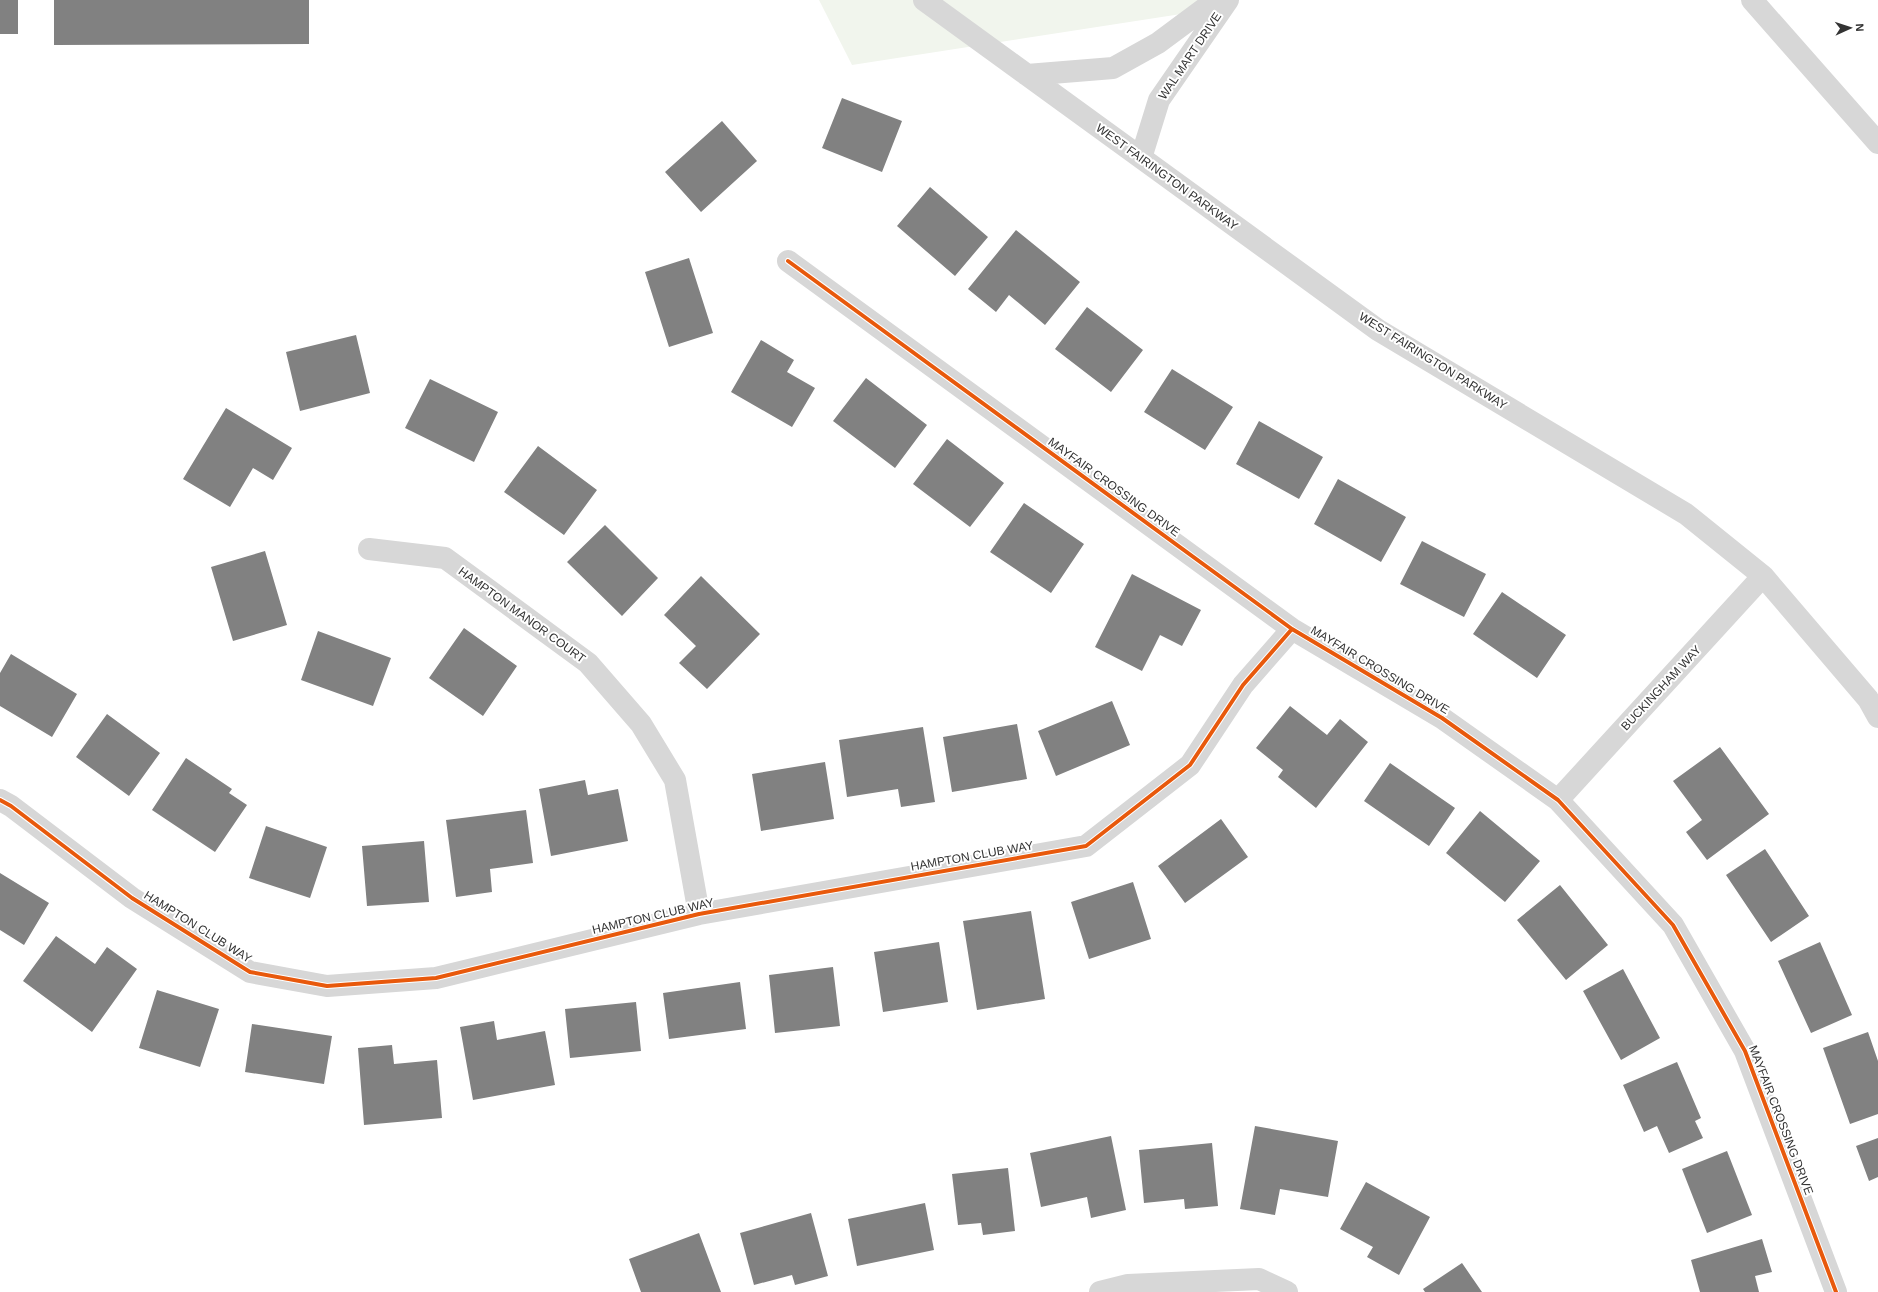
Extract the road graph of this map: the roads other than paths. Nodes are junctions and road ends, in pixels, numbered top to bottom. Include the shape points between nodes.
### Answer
1 (924, 0) edge
2 (1216, 0) edge
3 (1228, 0) edge
4 (1752, 0) edge
5 (1027, 75) junction
6 (1878, 143) edge
7 (1141, 158) junction
8 (788, 261) dead end
9 (369, 549) dead end
10 (1763, 576) junction
11 (1292, 629) junction
12 (1878, 717) edge
13 (0, 800) edge
14 (1558, 800) junction
15 (699, 914) junction
16 (1100, 1292) edge
17 (1287, 1292) edge
18 (1836, 1292) edge

1 - 5 street, WEST FAIRINGTON PARKWAY
2 - 5 street via 1158,43 1113,68
3 - 7 street, WAL MART DRIVE via 1159,100
4 - 6 street
5 - 7 street, WEST FAIRINGTON PARKWAY
7 - 10 street, WEST FAIRINGTON PARKWAY via 1378,330 1686,514
8 - 11 street, MAYFAIR CROSSING DRIVE
9 - 15 street, HAMPTON MANOR COURT via 445,558 588,663 641,724 674,780
10 - 12 street, WEST FAIRINGTON PARKWAY via 1868,699
10 - 14 street, BUCKINGHAM WAY
11 - 14 street, MAYFAIR CROSSING DRIVE via 1442,718
11 - 15 street, HAMPTON CLUB WAY via 1243,685 1190,764 1086,846
13 - 15 street, HAMPTON CLUB WAY via 132,898 250,972 327,986 436,978
14 - 18 street, MAYFAIR CROSSING DRIVE via 1673,925 1745,1051
16 - 17 street via 1128,1285 1259,1279

